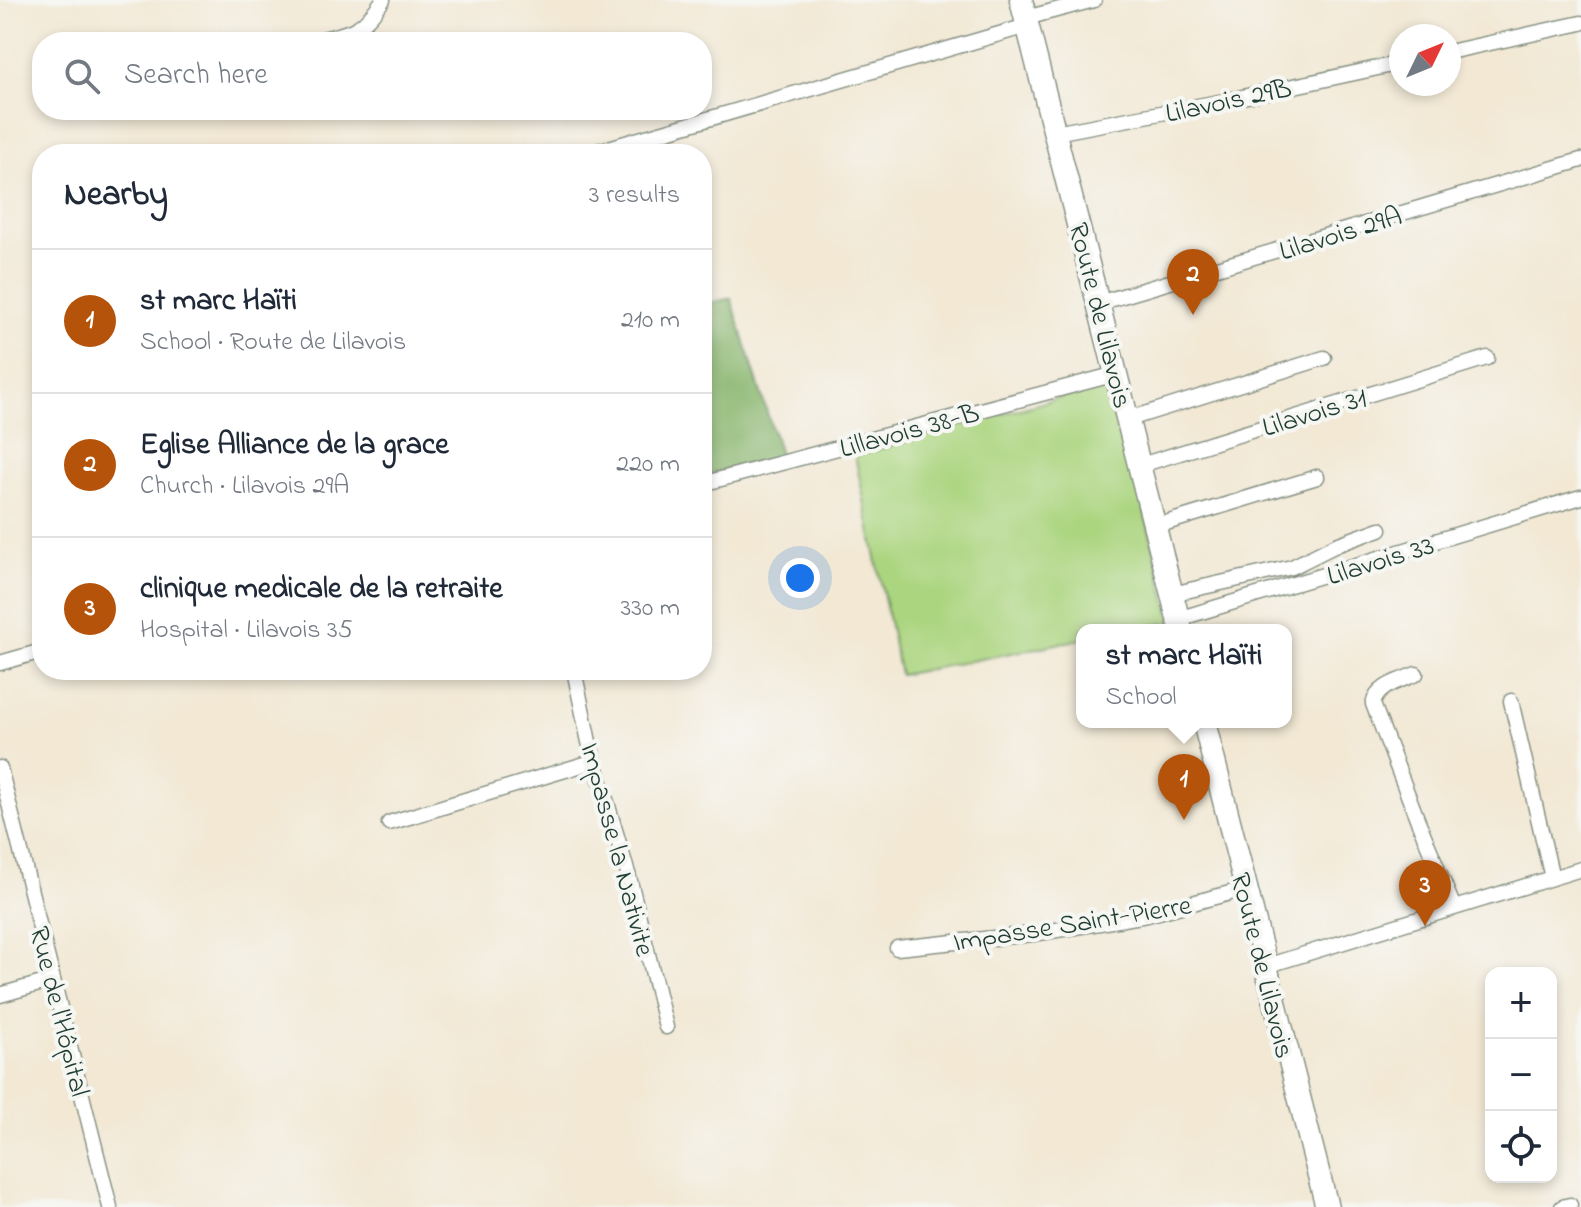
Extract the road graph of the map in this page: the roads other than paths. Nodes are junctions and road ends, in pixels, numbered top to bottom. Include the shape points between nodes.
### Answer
1 (383, 0) edge
2 (1094, 0) edge
3 (1025, 15) edge
4 (1581, 23) edge
5 (350, 32) edge
6 (1461, 49) edge
7 (1389, 66) edge
8 (712, 115) edge
9 (695, 120) edge
10 (1055, 133) junction
11 (619, 144) edge
12 (1581, 160) edge
13 (1099, 303) junction
14 (1324, 358) dead end
15 (1487, 358) dead end
16 (1116, 374) junction
17 (1129, 419) junction
18 (1141, 465) junction
19 (1317, 477) dead end
20 (712, 481) edge
21 (1581, 497) edge
22 (1156, 526) junction
23 (1380, 529) dead end
24 (1172, 594) junction
25 (1180, 624) edge
26 (1183, 624) edge
27 (32, 654) edge
28 (0, 663) edge
29 (1416, 674) dead end
30 (576, 680) edge
31 (1511, 701) dead end
32 (1205, 728) edge
33 (595, 761) junction
34 (0, 768) edge
35 (389, 823) dead end
36 (1581, 869) edge
37 (1552, 878) junction
38 (1245, 889) junction
39 (1454, 908) junction
40 (897, 948) dead end
41 (1266, 966) junction
42 (53, 980) junction
43 (0, 995) edge
44 (666, 1027) dead end
45 (110, 1207) edge
46 (1327, 1207) edge

1 - 5 street via 364,25
2 - 3 street
3 - 8 street
3 - 10 main road, Route de Lilavois
4 - 6 street
7 - 10 street, Lilavois 29B
9 - 11 street
10 - 13 main road, Route de Lilavois
12 - 13 street, Lilavois 29A
13 - 16 main road, Route de Lilavois
14 - 17 street
15 - 18 street, Lilavois 31
16 - 17 main road, Route de Lilavois
16 - 20 street, Lillavois 38-B
17 - 18 main road, Route de Lilavois
18 - 22 main road, Route de Lilavois
19 - 22 street
21 - 26 street, Lilavois 33
22 - 24 main road, Route de Lilavois
23 - 24 street via 1292,567
24 - 25 main road, Route de Lilavois
27 - 28 street
29 - 39 street via 1382,689 1373,704
30 - 33 street, Impasse la Nativite
31 - 37 street
32 - 38 main road, Route de Lilavois
33 - 35 street
33 - 44 street, Impasse la Nativite
34 - 42 street, Rue de l'Hôpital
36 - 37 street
37 - 39 street
38 - 40 street, Impasse Saint-Pierre via 1147,915
38 - 41 main road, Route de Lilavois
39 - 41 street
41 - 46 main road, Route de Lilavois
42 - 43 street
42 - 45 street, Rue de l'Hôpital

